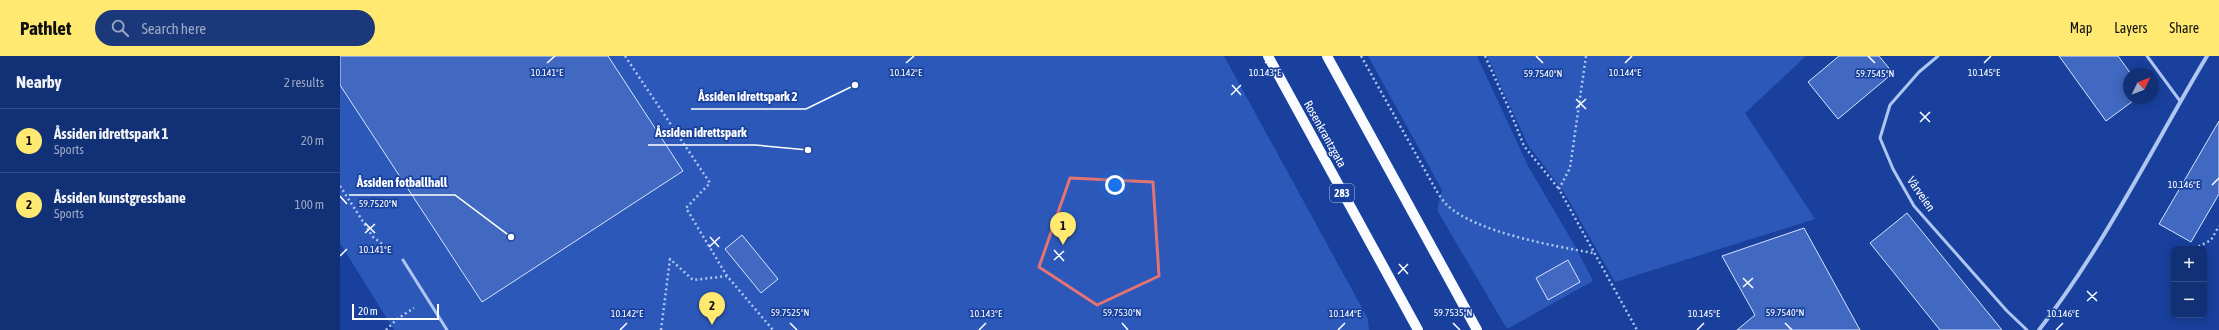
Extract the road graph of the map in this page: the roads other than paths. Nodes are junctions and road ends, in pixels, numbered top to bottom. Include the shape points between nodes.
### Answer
1 (1268, 56) edge
2 (1327, 56) edge
3 (1938, 56) edge
4 (2147, 56) edge
5 (2207, 56) edge
6 (2180, 101) junction
7 (403, 260) road end
8 (447, 330) edge
9 (1418, 330) edge
10 (1477, 330) edge
11 (2027, 330) edge
12 (2039, 330) edge

1 - 9 main road, Rosenkrantzgata / 283
2 - 10 main road
3 - 11 lane, Vårveien via 1919,72 1890,105 1880,138 1893,169 1914,206 2002,306
4 - 6 lane
5 - 6 street
6 - 12 street via 2082,273
7 - 8 lane

